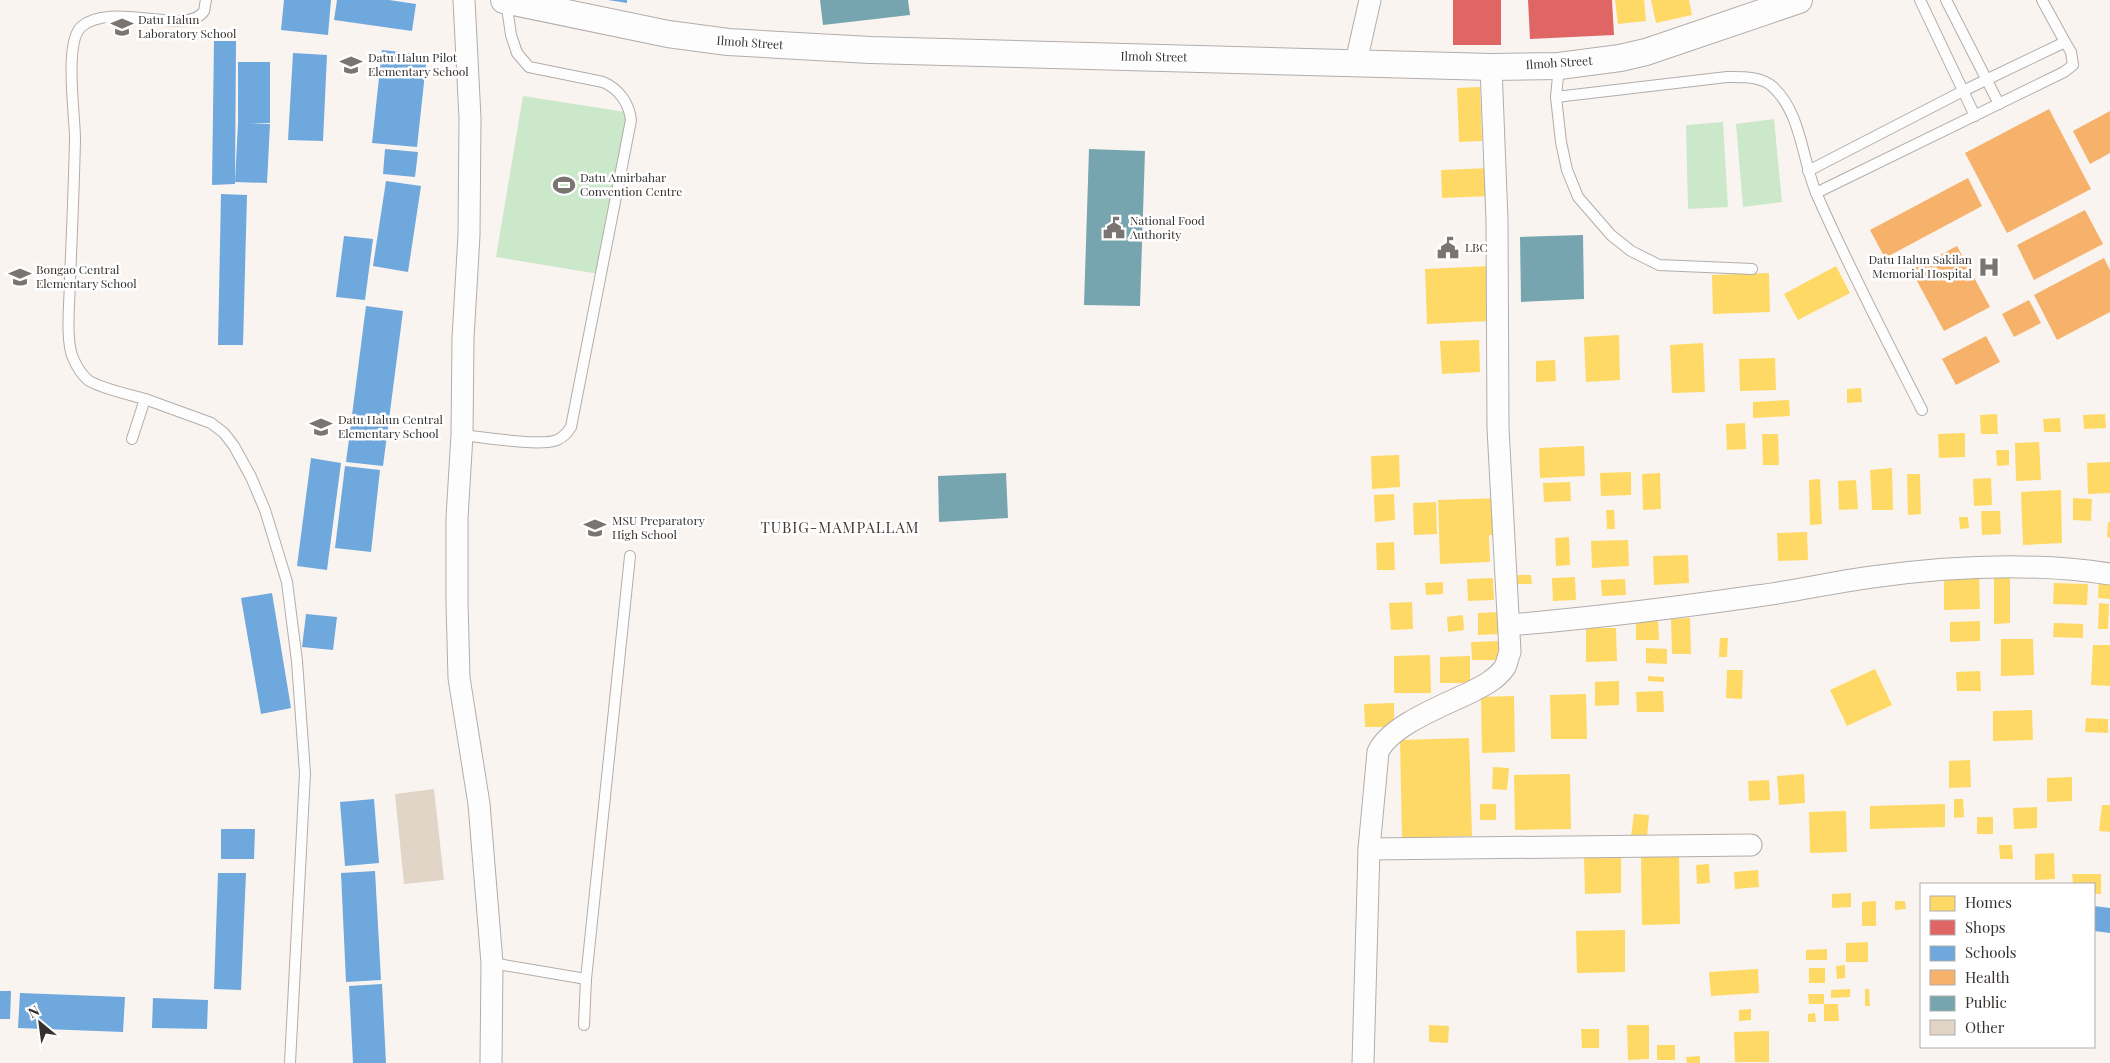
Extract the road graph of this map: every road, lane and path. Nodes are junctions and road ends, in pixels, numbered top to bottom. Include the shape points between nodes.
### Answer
1 (206, 0) edge
2 (464, 0) edge
3 (505, 0) edge
4 (1370, 0) edge
5 (1799, 0) edge
6 (1920, 0) edge
7 (1946, 0) edge
8 (2042, 0) edge
9 (2064, 42) junction
10 (1356, 62) junction
11 (1559, 66) junction
12 (1491, 67) junction
13 (1987, 79) junction
14 (1963, 91) junction
15 (1556, 97) junction
16 (1999, 104) junction
17 (1975, 116) junction
18 (1808, 171) junction
19 (1816, 193) junction
20 (1752, 269) dead end
21 (145, 399) junction
22 (1922, 410) dead end
23 (462, 435) junction
24 (132, 439) dead end
25 (630, 556) dead end
26 (2110, 574) edge
27 (1509, 625) junction
28 (1751, 845) dead end
29 (1370, 849) junction
30 (492, 963) junction
31 (586, 979) junction
32 (584, 1025) dead end
33 (290, 1063) edge
34 (491, 1063) edge
35 (1363, 1063) edge

1 - 21 lane via 204,11 187,21 121,16 97,18 80,28 73,40 74,188 68,327 72,356 88,380
2 - 23 street via 470,128 470,235 463,338
3 - 10 street, Ilmoh Street via 668,34 728,42 870,50
3 - 23 lane via 517,53 529,67 612,86 629,109 631,120 571,427 564,437 538,443
4 - 10 street
5 - 11 street, Ilmoh Street via 1646,52
6 - 14 lane
7 - 13 lane
8 - 9 lane
9 - 13 lane
9 - 16 lane via 2073,58 2071,67
10 - 12 street, Ilmoh Street
11 - 12 street, Ilmoh Street
11 - 15 lane
12 - 27 street via 1497,220 1498,428
13 - 14 lane
13 - 16 lane
14 - 17 lane
14 - 18 lane
15 - 18 lane via 1727,77 1762,80 1783,98 1799,136
15 - 20 lane via 1567,170 1578,197 1611,235 1631,252 1659,265
16 - 17 lane
17 - 19 lane
18 - 19 lane
19 - 22 lane
21 - 24 lane
21 - 33 lane via 211,423 234,446 265,510 287,582 297,661 305,773
23 - 30 street via 457,518 459,678 479,804
25 - 31 lane
26 - 27 street via 2074,568 1961,568 1873,576 1608,617
27 - 29 street via 1510,652 1498,675 1409,724 1382,744 1378,752
28 - 29 street
29 - 35 street
30 - 31 lane
30 - 34 street
31 - 32 lane

